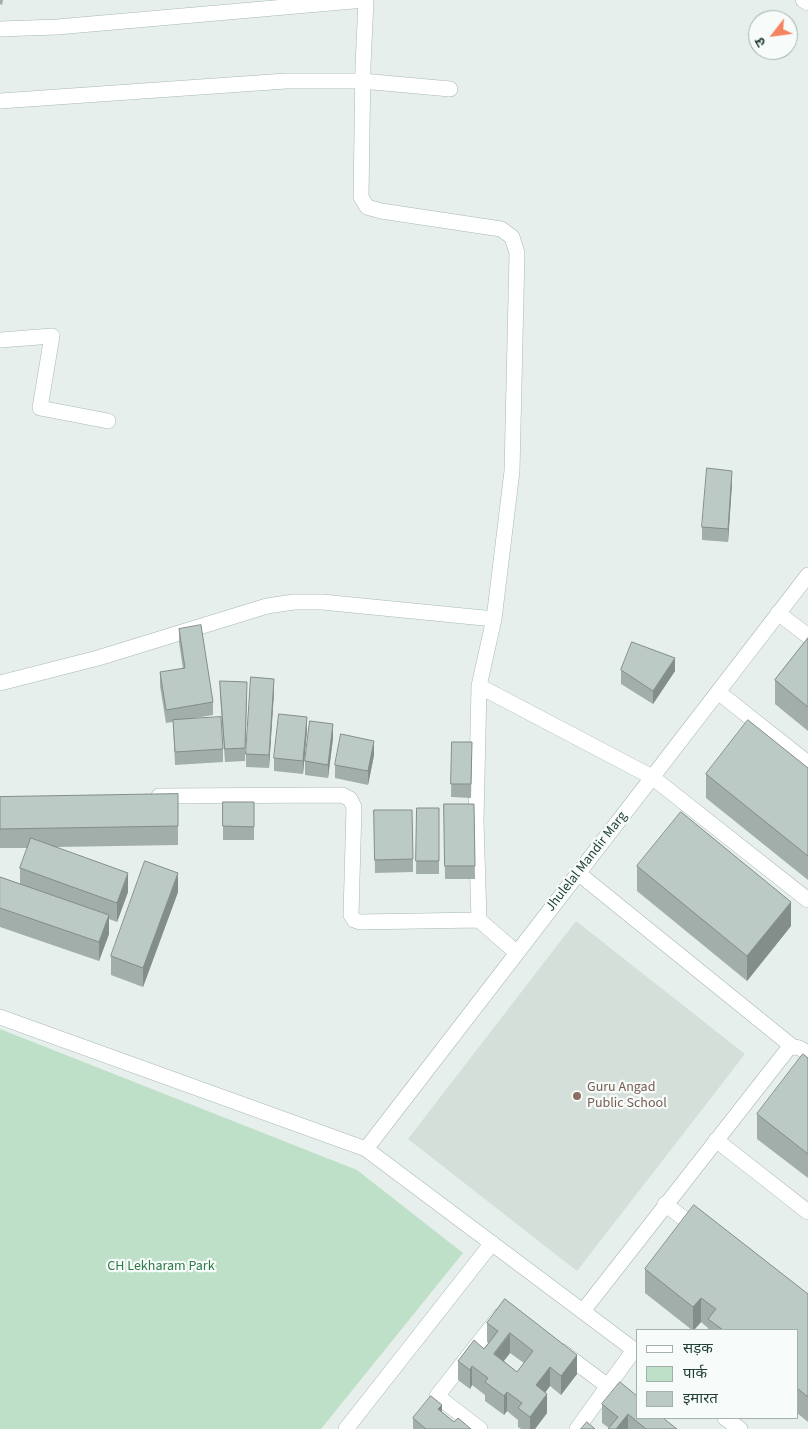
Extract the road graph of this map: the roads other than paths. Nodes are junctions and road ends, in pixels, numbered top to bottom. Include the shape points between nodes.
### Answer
1 (366, 0) edge
2 (803, 0) edge
3 (808, 3) edge
4 (0, 29) edge
5 (362, 81) junction
6 (450, 89) dead end
7 (0, 101) edge
8 (0, 340) edge
9 (108, 421) dead end
10 (808, 575) edge
11 (778, 613) junction
12 (494, 619) junction
13 (808, 636) edge
14 (0, 683) edge
15 (479, 686) junction
16 (718, 692) junction
17 (808, 763) edge
18 (652, 777) junction
19 (142, 796) edge
20 (578, 873) junction
21 (808, 900) edge
22 (480, 920) junction
23 (517, 952) junction
24 (0, 1017) edge
25 (793, 1047) junction
26 (808, 1054) edge
27 (716, 1140) junction
28 (366, 1149) junction
29 (665, 1204) junction
30 (808, 1212) edge
31 (713, 1240) edge
32 (492, 1243) junction
33 (582, 1311) junction
34 (512, 1316) edge
35 (552, 1345) edge
36 (636, 1351) edge
37 (609, 1387) junction
38 (726, 1419) edge
39 (346, 1429) edge
40 (480, 1429) edge
41 (577, 1429) edge
42 (740, 1429) edge

1 - 4 street via 57,27
1 - 5 street
2 - 3 street
5 - 6 street
5 - 7 street via 286,80
5 - 12 street via 361,197 367,207 501,229 512,237 517,253 512,471
8 - 9 street via 52,336 40,408
10 - 11 street, Jhulelal Mandir Marg
11 - 13 street
11 - 16 street, Jhulelal Mandir Marg
12 - 14 street via 294,602 267,606 98,658
12 - 15 street
15 - 18 street
15 - 22 street via 476,821
16 - 17 street
16 - 18 street, Jhulelal Mandir Marg
18 - 20 street, Jhulelal Mandir Marg
18 - 21 street
19 - 22 street via 342,795 350,799 354,807 351,915 354,920
20 - 23 street, Jhulelal Mandir Marg
20 - 25 street
22 - 23 street
23 - 28 street, Jhulelal Mandir Marg
24 - 28 street
25 - 26 street via 800,1047
25 - 27 street via 788,1049
27 - 29 street
27 - 30 street
28 - 32 street
29 - 31 street
29 - 33 street
32 - 33 street
32 - 39 street
33 - 36 street
34 - 40 street via 504,1310 437,1396
35 - 37 street
36 - 37 street
37 - 41 street
38 - 42 street

